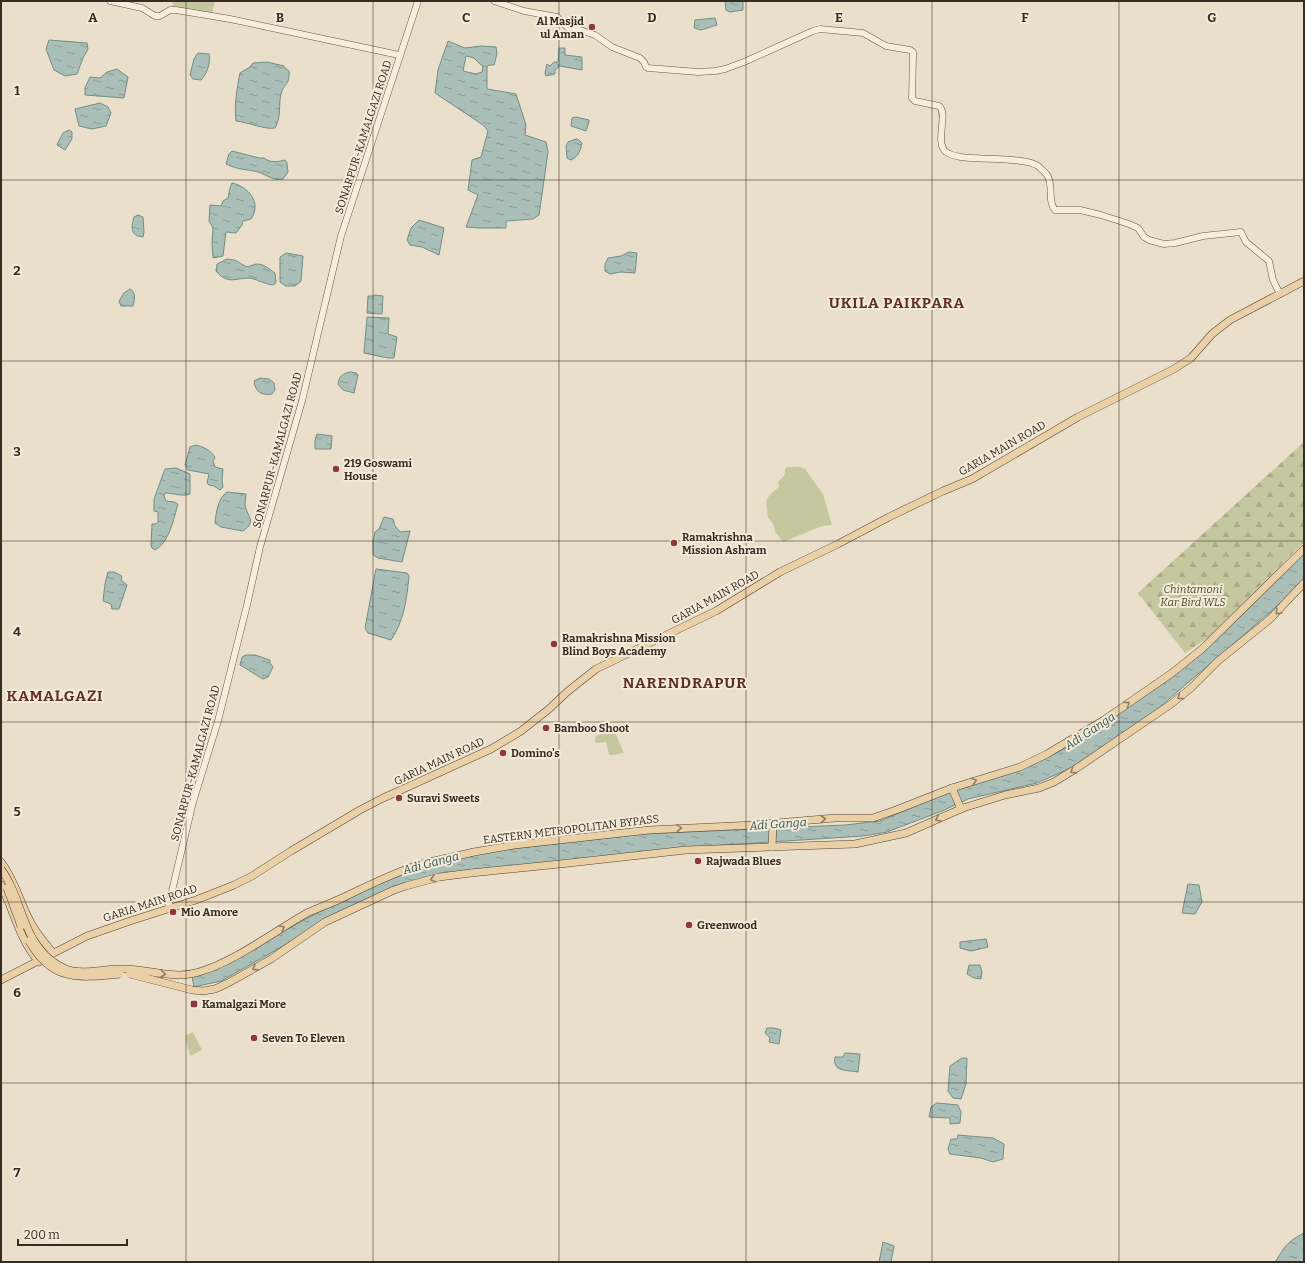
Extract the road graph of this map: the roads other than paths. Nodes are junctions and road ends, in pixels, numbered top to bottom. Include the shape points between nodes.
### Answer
1 (110, 1) edge
2 (418, 1) edge
3 (494, 1) edge
4 (399, 55) junction
5 (1304, 281) edge
6 (1280, 294) junction
7 (1304, 549) edge
8 (1304, 583) edge
9 (953, 789) junction
10 (960, 806) junction
11 (774, 823) junction
12 (772, 847) junction
13 (1, 862) edge
14 (1, 869) edge
15 (1, 878) edge
16 (1, 885) edge
17 (168, 908) junction
18 (53, 953) junction
19 (39, 962) junction
20 (1, 980) edge

1 - 4 street via 142,8 155,16 176,10
2 - 4 street, SONARPUR-KAMALGAZI ROAD
3 - 6 street via 558,18 568,28 596,35 612,47 640,58 648,68 715,72 820,29 863,33 882,44 910,50 913,55 912,98 941,108 941,135 943,148 947,153 964,158 1020,160 1035,164 1048,177 1055,210 1080,210 1117,220 1138,228 1144,237 1155,242 1171,244 1203,236 1241,232 1246,242 1269,261 1273,280
4 - 17 street, SONARPUR-KAMALGAZI ROAD via 341,236 302,401 260,547 218,721 193,802
5 - 6 main road, GARIA MAIN ROAD
6 - 17 main road, GARIA MAIN ROAD via 1230,320 1212,334 1191,358 1174,369 1078,417 972,479 780,572 716,611 596,669 507,741 380,799 240,882
9 -> 7 main road, EASTERN METROPOLITAN BYPASS via 1020,767 1047,754 1154,686 1202,649
8 -> 10 main road via 1270,619 1218,661 1172,704 1077,768 1039,788
9 - 10 main road
11 -> 9 main road, EASTERN METROPOLITAN BYPASS via 873,818
10 -> 12 main road via 906,833 866,842
11 - 12 main road
14 -> 11 main road, EASTERN METROPOLITAN BYPASS, bridge via 34,941 43,953 57,964 74,972 123,969 174,975 196,973 222,964 309,913 415,866 514,845 650,830
12 -> 15 main road, bridge via 686,850 438,877 394,890 325,922 271,959 228,983 203,991 172,986 134,974 75,977 59,972 46,963 22,929
13 - 18 main road via 30,922
16 - 19 main road via 23,938
17 - 18 main road, GARIA MAIN ROAD via 87,936
18 - 19 main road, GARIA MAIN ROAD
19 - 20 main road, GARIA MAIN ROAD

